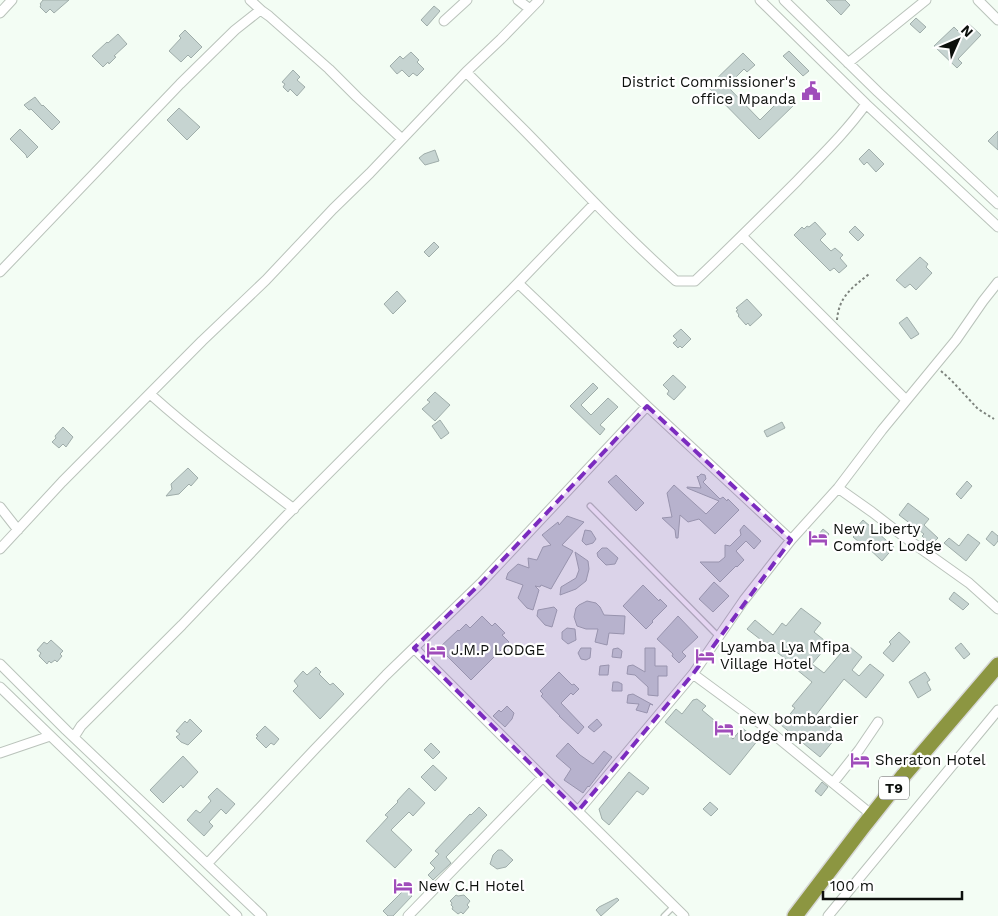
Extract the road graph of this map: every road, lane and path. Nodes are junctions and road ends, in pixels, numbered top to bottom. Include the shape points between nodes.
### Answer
1 (12, 0) edge
2 (250, 0) edge
3 (467, 0) edge
4 (518, 0) edge
5 (539, 0) edge
6 (760, 0) edge
7 (784, 0) edge
8 (926, 0) edge
9 (978, 0) edge
10 (530, 9) junction
11 (262, 11) junction
12 (0, 13) edge
13 (998, 20) edge
14 (444, 21) dead end
15 (848, 63) junction
16 (466, 72) junction
17 (866, 104) junction
18 (402, 139) junction
19 (594, 204) junction
20 (998, 204) edge
21 (998, 227) edge
22 (742, 236) junction
23 (0, 272) edge
24 (869, 274) dead end
25 (998, 282) edge
26 (518, 283) junction
27 (836, 330) junction
28 (935, 366) junction
29 (150, 394) junction
30 (906, 400) junction
31 (647, 406) junction
32 (994, 420) dead end
33 (838, 488) junction
34 (590, 506) dead end
35 (0, 507) edge
36 (294, 509) junction
37 (18, 530) junction
38 (792, 540) junction
39 (0, 549) edge
40 (998, 609) edge
41 (718, 636) junction
42 (414, 648) junction
43 (0, 664) edge
44 (998, 665) edge
45 (693, 674) junction
46 (0, 687) edge
47 (998, 710) edge
48 (878, 722) dead end
49 (50, 736) junction
50 (74, 737) junction
51 (0, 753) edge
52 (543, 777) junction
53 (833, 783) junction
54 (578, 811) junction
55 (872, 815) junction
56 (207, 864) junction
57 (674, 906) junction
58 (237, 916) edge
59 (262, 916) edge
60 (408, 916) edge
61 (664, 916) edge
62 (684, 916) edge
63 (795, 916) edge
64 (828, 916) edge

1 - 12 street
2 - 11 street
3 - 14 street
4 - 10 street
5 - 10 street
6 - 17 street
7 - 15 street
8 - 15 street
9 - 13 street
10 - 16 street
11 - 18 street
11 - 23 street via 256,12 235,30
15 - 20 street
16 - 18 street
16 - 19 street
17 - 21 street
17 - 22 street via 852,124
18 - 29 street
19 - 22 street via 676,281 695,281
19 - 26 street
22 - 27 street
24 - 27 path via 852,287 839,304
25 - 28 street
26 - 31 street
26 - 36 street
27 - 30 street
28 - 30 street
28 - 32 path via 978,409
29 - 36 street
29 - 37 street
30 - 33 street
31 - 38 street
31 - 42 street via 481,583
33 - 38 street
33 - 40 street via 969,583
34 - 41 lane
35 - 37 street
36 - 50 street via 81,726
37 - 39 street
38 - 41 street
41 - 45 street
42 - 52 street
42 - 56 street
43 - 50 street
44 - 55 highway, T9
45 - 53 street
45 - 54 street
46 - 49 street
47 - 64 street
48 - 53 street
49 - 51 street
49 - 58 street
50 - 56 street
52 - 54 street
52 - 60 street
53 - 55 street
54 - 57 street
55 - 63 highway, T9
56 - 59 street
57 - 61 lane
57 - 62 street

